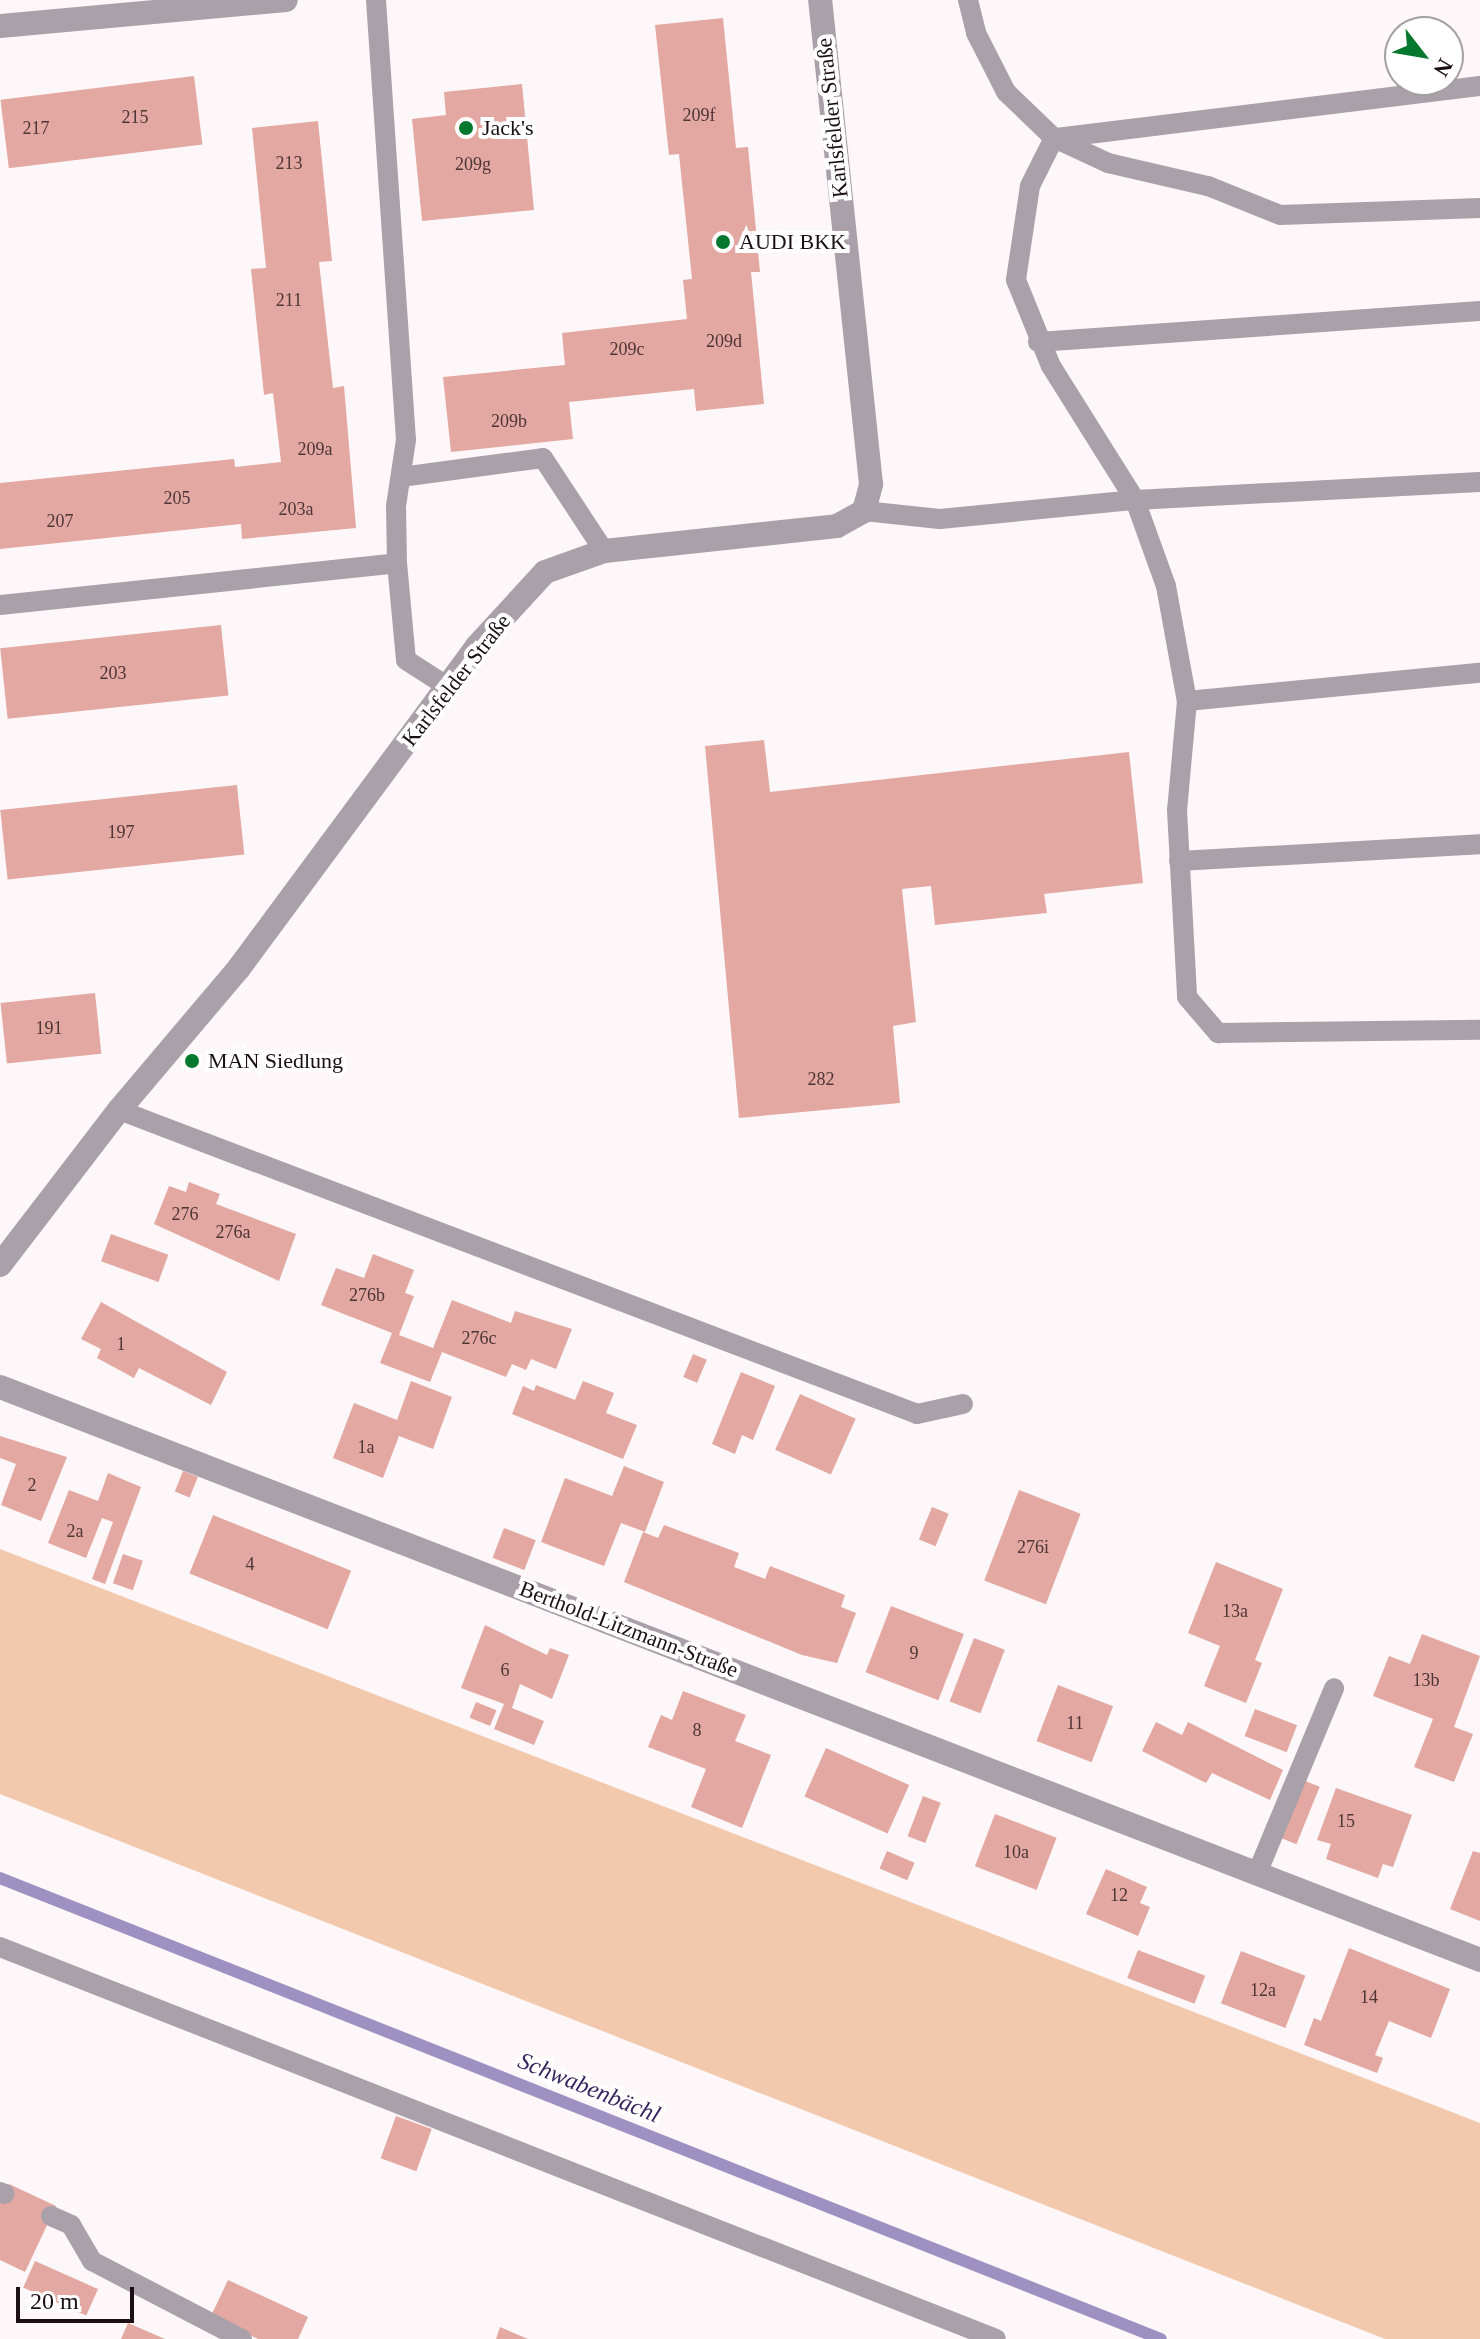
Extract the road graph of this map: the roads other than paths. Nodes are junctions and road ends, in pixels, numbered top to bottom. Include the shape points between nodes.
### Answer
1 (286, 0) edge
2 (376, 0) edge
3 (820, 0) edge
4 (968, 0) edge
5 (55, 10) edge
6 (0, 26) edge
7 (1480, 86) edge
8 (1054, 138) junction
9 (1480, 208) edge
10 (1480, 311) edge
11 (1038, 342) junction
12 (401, 477) junction
13 (1480, 482) edge
14 (1135, 500) junction
15 (864, 511) junction
16 (604, 551) junction
17 (397, 563) junction
18 (0, 605) edge
19 (1480, 673) edge
20 (448, 687) junction
21 (1187, 701) junction
22 (1480, 844) edge
23 (1179, 861) junction
24 (1480, 1030) edge
25 (119, 1110) junction
26 (0, 1265) edge
27 (0, 1387) edge
28 (963, 1404) dead end
29 (1334, 1688) dead end
30 (1258, 1871) junction
31 (0, 1947) edge
32 (1480, 1960) edge
33 (51, 2216) dead end
34 (242, 2339) edge
35 (996, 2339) edge

1 - 5 street
2 - 12 lane via 406,440
3 - 15 street, Karlsfelder Straße via 871,484
4 - 8 lane via 976,33 1006,92
5 - 6 street
7 - 8 lane
8 - 9 lane via 1108,163 1208,186 1280,215
8 - 11 lane via 1030,186 1016,280
10 - 11 lane
11 - 14 lane
12 - 16 lane via 543,458
12 - 17 lane
13 - 14 lane
14 - 15 lane via 940,519
14 - 21 lane via 1166,586
15 - 16 street, Karlsfelder Straße via 837,526
16 - 20 street, Karlsfelder Straße via 545,572 477,646
17 - 18 lane
17 - 20 lane via 406,660
19 - 21 lane
20 - 25 street, Karlsfelder Straße via 239,968
21 - 23 lane via 1177,810
22 - 23 lane
23 - 24 lane via 1187,997 1218,1033
25 - 26 street, Karlsfelder Straße
25 - 28 lane via 917,1414
27 - 30 street, Berthold-Litzmann-Straße
29 - 30 lane
30 - 32 street, Berthold-Litzmann-Straße
31 - 35 lane
33 - 34 lane via 71,2225 92,2261

